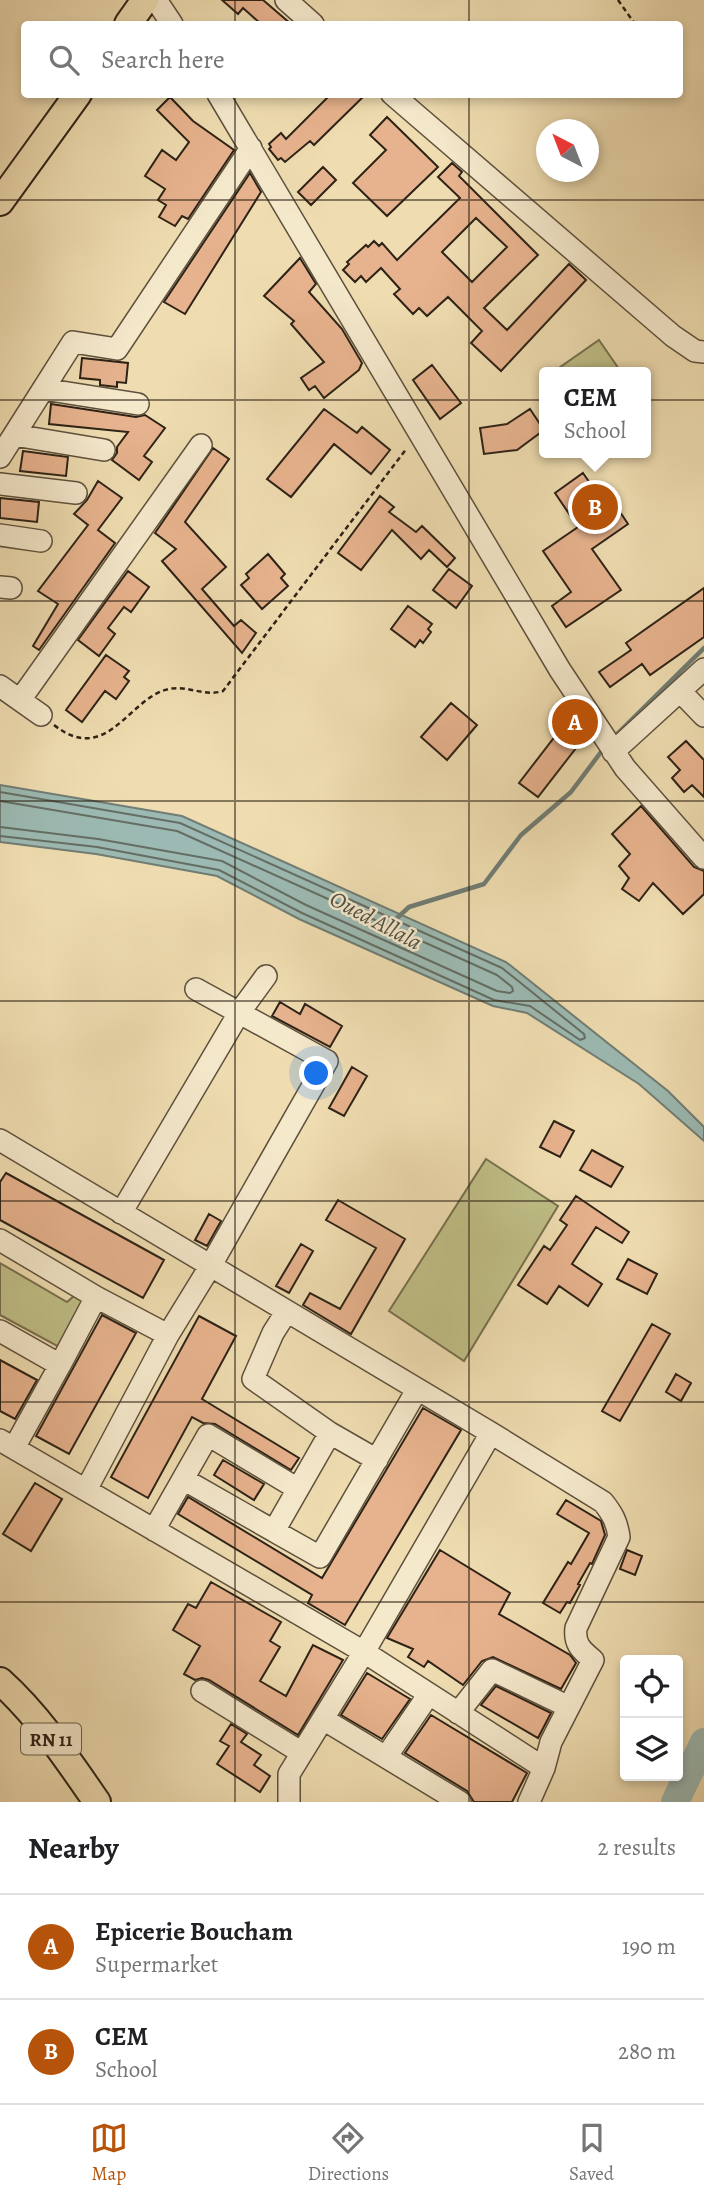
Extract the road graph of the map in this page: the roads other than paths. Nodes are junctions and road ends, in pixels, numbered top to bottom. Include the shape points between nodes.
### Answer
1 (145, 0) edge
2 (156, 0) edge
3 (286, 0) edge
4 (130, 21) edge
5 (170, 21) edge
6 (310, 21) edge
7 (75, 98) edge
8 (220, 98) edge
9 (397, 98) edge
10 (251, 148) junction
11 (0, 202) edge
12 (704, 352) edge
13 (43, 389) junction
14 (138, 404) dead end
15 (14, 435) junction
16 (201, 445) dead end
17 (104, 450) dead end
18 (0, 457) edge
19 (0, 484) edge
20 (76, 493) dead end
21 (0, 535) edge
22 (41, 541) dead end
23 (704, 670) edge
24 (0, 686) edge
25 (680, 691) junction
26 (20, 700) junction
27 (41, 715) road end
28 (704, 716) edge
29 (609, 746) junction
30 (704, 858) edge
31 (266, 976) dead end
32 (195, 989) dead end
33 (239, 1013) junction
34 (2, 1146) edge
35 (121, 1213) junction
36 (0, 1240) edge
37 (211, 1265) junction
38 (96, 1297) junction
39 (287, 1311) junction
40 (0, 1331) edge
41 (168, 1335) junction
42 (60, 1365) junction
43 (417, 1390) junction
44 (330, 1433) junction
45 (491, 1433) junction
46 (7, 1444) edge
47 (377, 1460) junction
48 (183, 1479) junction
49 (298, 1489) junction
50 (86, 1490) junction
51 (154, 1530) junction
52 (274, 1531) junction
53 (364, 1652) junction
54 (0, 1681) edge
55 (202, 1691) dead end
56 (429, 1694) junction
57 (569, 1707) junction
58 (458, 1713) junction
59 (323, 1719) junction
60 (302, 1754) junction
61 (386, 1757) junction
62 (544, 1768) junction
63 (97, 1802) edge
64 (289, 1802) edge
65 (460, 1802) edge
66 (529, 1802) edge

1 - 4 main road
2 - 5 street
3 - 6 street
7 - 11 main road
8 - 10 street
9 - 12 street via 673,336
10 - 13 street via 117,349 73,342
10 - 29 street
13 - 14 street
13 - 15 street
15 - 17 street
15 - 18 street
16 - 26 street
19 - 20 street
21 - 22 street
23 - 25 street
24 - 26 street
25 - 28 street
25 - 29 street
26 - 27 street
29 - 30 street
31 - 33 street
32 - 33 street
33 - 35 street
33 - 37 street via 327,1061
34 - 35 street
35 - 37 street
36 - 38 street
37 - 39 street
37 - 41 street
38 - 41 street
38 - 42 street
39 - 43 street
39 - 44 street via 253,1379
40 - 42 street
41 - 50 street
42 - 46 street
43 - 45 street
43 - 47 street
44 - 47 street
44 - 49 street
45 - 53 street
45 - 57 street via 603,1502 618,1525 619,1537 576,1628 576,1642 593,1660
46 - 50 street
47 - 52 street via 320,1558
48 - 49 street via 208,1435
48 - 51 street
48 - 52 street
49 - 52 street
50 - 51 street
51 - 53 street
53 - 56 street
53 - 59 street
54 - 63 main road, RN 11 via 60,1750
55 - 60 street
56 - 58 street
56 - 61 street
57 - 58 street via 492,1670
57 - 62 street
58 - 62 street
59 - 60 street
59 - 61 street
60 - 64 street via 289,1774
61 - 65 street
62 - 66 street

